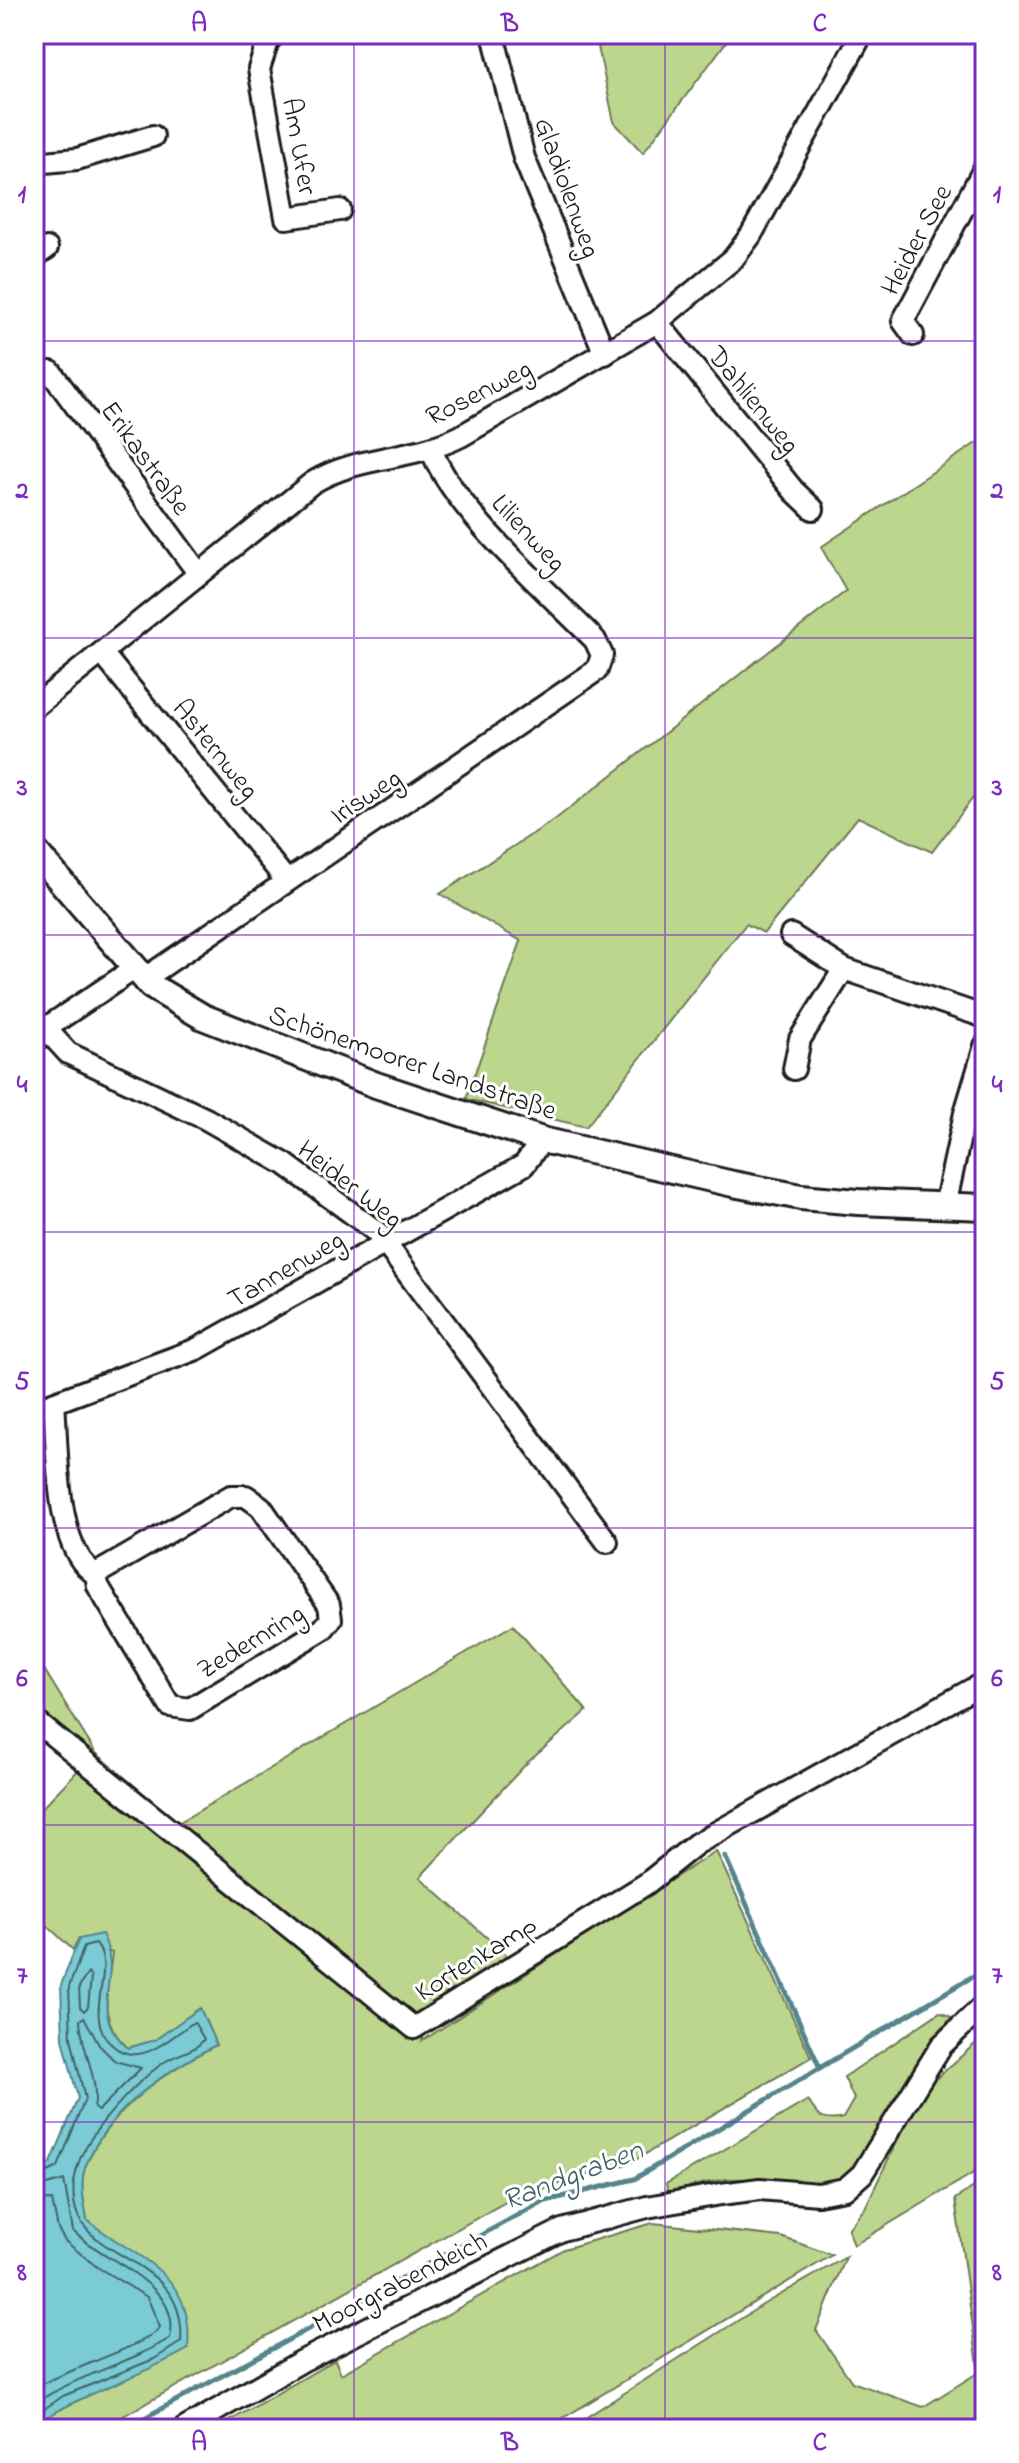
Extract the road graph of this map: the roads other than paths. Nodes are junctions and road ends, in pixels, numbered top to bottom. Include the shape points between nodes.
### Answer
1 (275, 34) edge
2 (493, 34) edge
3 (862, 34) edge
4 (153, 136) dead end
5 (34, 163) edge
6 (985, 167) edge
7 (340, 210) dead end
8 (657, 322) junction
9 (913, 335) dead end
10 (605, 354) junction
11 (51, 372) dead end
12 (431, 448) junction
13 (813, 509) dead end
14 (199, 574) junction
15 (599, 647) joint
16 (102, 653) junction
17 (34, 707) edge
18 (34, 850) edge
19 (286, 880) junction
20 (791, 935) dead end
21 (844, 969) junction
22 (139, 974) junction
23 (985, 1017) edge
24 (40, 1032) edge
25 (985, 1046) edge
26 (794, 1069) dead end
27 (542, 1140) junction
28 (945, 1206) junction
29 (985, 1207) edge
30 (387, 1242) junction
31 (44, 1406) edge
32 (607, 1542) dead end
33 (96, 1574) junction
34 (985, 1682) edge
35 (34, 1720) edge
36 (985, 2004) edge
37 (184, 2429) edge

1 - 7 street, Am Ufer via 259,69 286,218
2 - 10 street, Gladiolenweg via 524,158
3 - 8 street, Rosenweg via 743,248
4 - 5 street via 86,157
6 - 9 street, Heider See via 903,321
8 - 10 street, Rosenweg
8 - 13 street, Dahlienweg
10 - 12 street, Rosenweg via 500,416
11 - 14 street, Erikastraße
12 - 14 street, Rosenweg via 329,472
12 - 15 street, Lilienweg via 441,472 477,517
14 - 16 street, Rosenweg
15 - 19 street, Irisweg via 601,663 589,676
16 - 17 street, Rosenweg
16 - 19 street, Asternweg
18 - 22 street, Schönemoorer Landstraße
19 - 22 street, Irisweg
20 - 21 street
21 - 23 street
21 - 26 street via 800,1039
22 - 24 street, Irisweg
22 - 27 street, Schönemoorer Landstraße via 203,1017 376,1085
24 - 30 street, Heider Weg via 68,1053 206,1119 285,1164
25 - 28 street
27 - 28 street, Schönemoorer Landstraße via 801,1197
27 - 30 street, Tannenweg via 524,1165
28 - 29 street, Schönemoorer Landstraße
30 - 31 street, Tannenweg via 197,1349
30 - 32 street, Heider Weg
31 - 33 street, Zedernring via 66,1533 79,1559
33 - 33 street, Zedernring via 231,1496 246,1496 261,1507 329,1605 331,1619 323,1629 190,1709 175,1709 165,1701
34 - 35 street, Kortenkamp via 696,1844 646,1884 414,2028
36 - 37 street, Moorgrabendeich via 941,2046 862,2174 845,2189 721,2194 562,2230 302,2361

